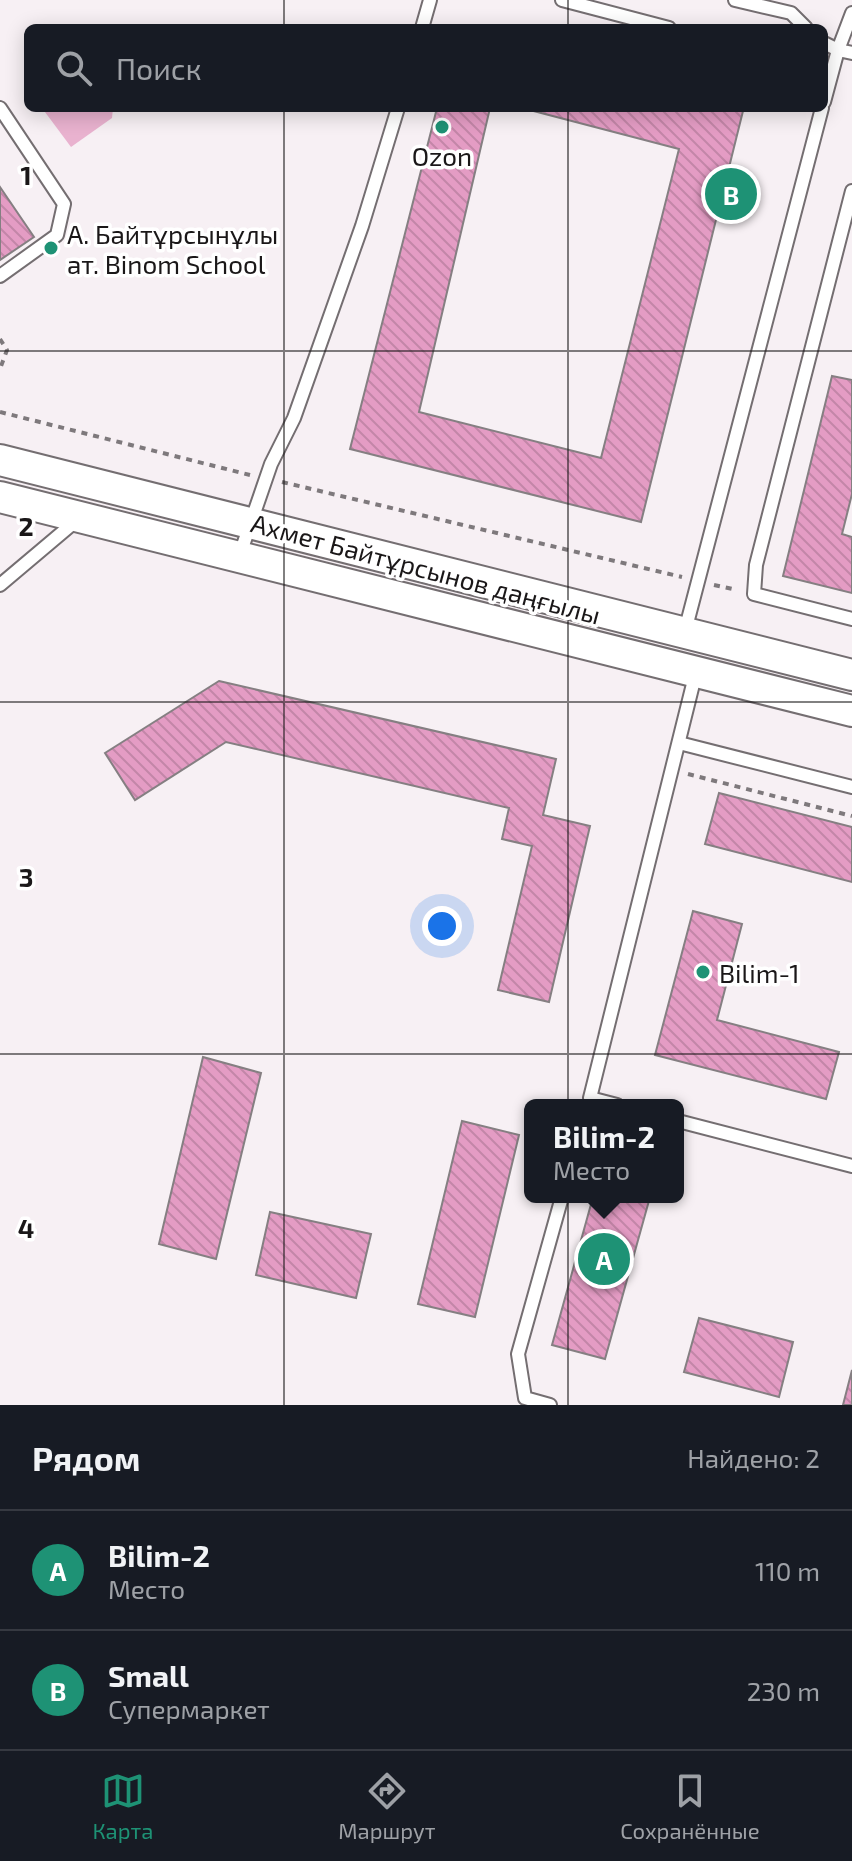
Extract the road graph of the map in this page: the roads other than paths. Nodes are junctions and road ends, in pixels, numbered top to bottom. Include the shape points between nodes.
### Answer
1 (430, 0) edge
2 (562, 0) edge
3 (735, 0) edge
4 (794, 0) edge
5 (791, 13) junction
6 (852, 13) edge
7 (423, 24) edge
8 (654, 24) edge
9 (802, 24) edge
10 (828, 45) edge
11 (838, 50) junction
12 (852, 53) edge
13 (828, 87) edge
14 (0, 108) edge
15 (397, 112) edge
16 (821, 112) edge
17 (852, 191) edge
18 (0, 276) edge
19 (0, 460) edge
20 (92, 483) junction
21 (0, 497) edge
22 (79, 517) junction
23 (251, 523) junction
24 (239, 557) junction
25 (0, 585) edge
26 (852, 619) edge
27 (684, 635) junction
28 (696, 672) junction
29 (852, 675) edge
30 (852, 711) edge
31 (679, 743) junction
32 (852, 787) edge
33 (590, 1099) edge
34 (684, 1123) edge
35 (852, 1166) edge
36 (560, 1203) edge
37 (550, 1405) edge

1 - 7 lane
2 - 8 lane
3 - 5 lane
4 - 5 lane
5 - 9 lane
6 - 11 lane
10 - 11 lane
11 - 12 lane
11 - 13 lane
14 - 18 lane via 64,204 57,235
15 - 23 lane via 294,418
16 - 27 lane
17 - 26 lane via 756,565 754,594
19 - 20 street, Ахмет Байтұрсынов даңғылы
20 - 22 street
20 - 23 street, Ахмет Байтұрсынов даңғылы
21 - 22 street, Ахмет Байтұрсынов даңғылы
22 - 24 street, Ахмет Байтұрсынов даңғылы
22 - 25 lane
23 - 24 lane
23 - 27 street, Ахмет Байтұрсынов даңғылы
24 - 28 street, Ахмет Байтұрсынов даңғылы
27 - 29 street, Ахмет Байтұрсынов даңғылы
28 - 30 street, Ахмет Байтұрсынов даңғылы
28 - 31 lane
31 - 32 lane
31 - 33 lane
34 - 35 lane
36 - 37 lane via 518,1354 525,1398

